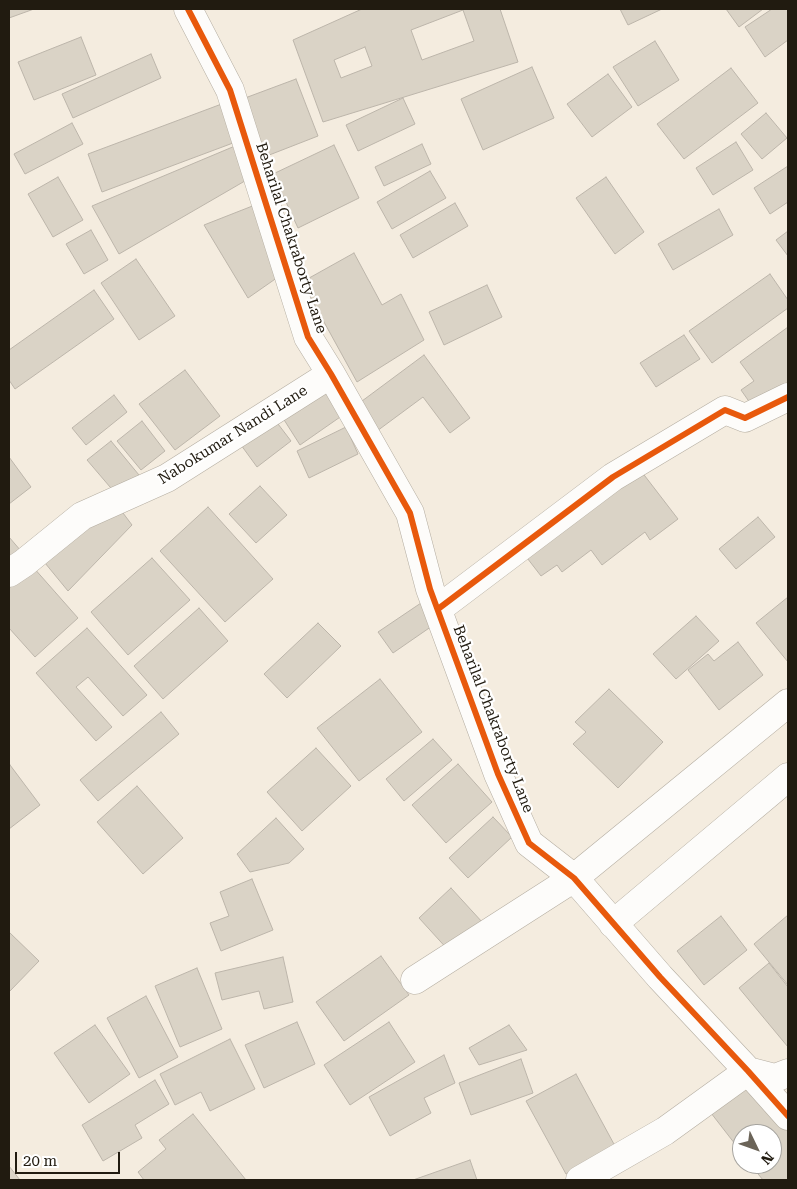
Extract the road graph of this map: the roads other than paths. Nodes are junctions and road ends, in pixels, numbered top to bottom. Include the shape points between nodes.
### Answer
1 (188, 9) edge
2 (331, 374) junction
3 (788, 397) edge
4 (9, 573) edge
5 (438, 609) junction
6 (788, 703) edge
7 (788, 777) edge
8 (574, 878) junction
9 (614, 924) junction
10 (416, 980) dead end
11 (748, 1071) junction
12 (788, 1073) edge
13 (788, 1116) edge
14 (580, 1180) edge

1 - 2 street, Beharilal Chakraborty Lane via 230,90 308,337
2 - 4 street, Nabokumar Nandi Lane via 167,478 82,516
2 - 5 street, Beharilal Chakraborty Lane via 410,513
3 - 5 street via 745,418 725,410 613,477
5 - 8 street, Beharilal Chakraborty Lane via 498,774 529,843
6 - 8 street
7 - 9 street
8 - 9 street, Beharilal Chakraborty Lane
8 - 10 street
9 - 11 street, Beharilal Chakraborty Lane
11 - 12 street via 775,1078
11 - 13 street, Beharilal Chakraborty Lane
11 - 14 street via 665,1131

